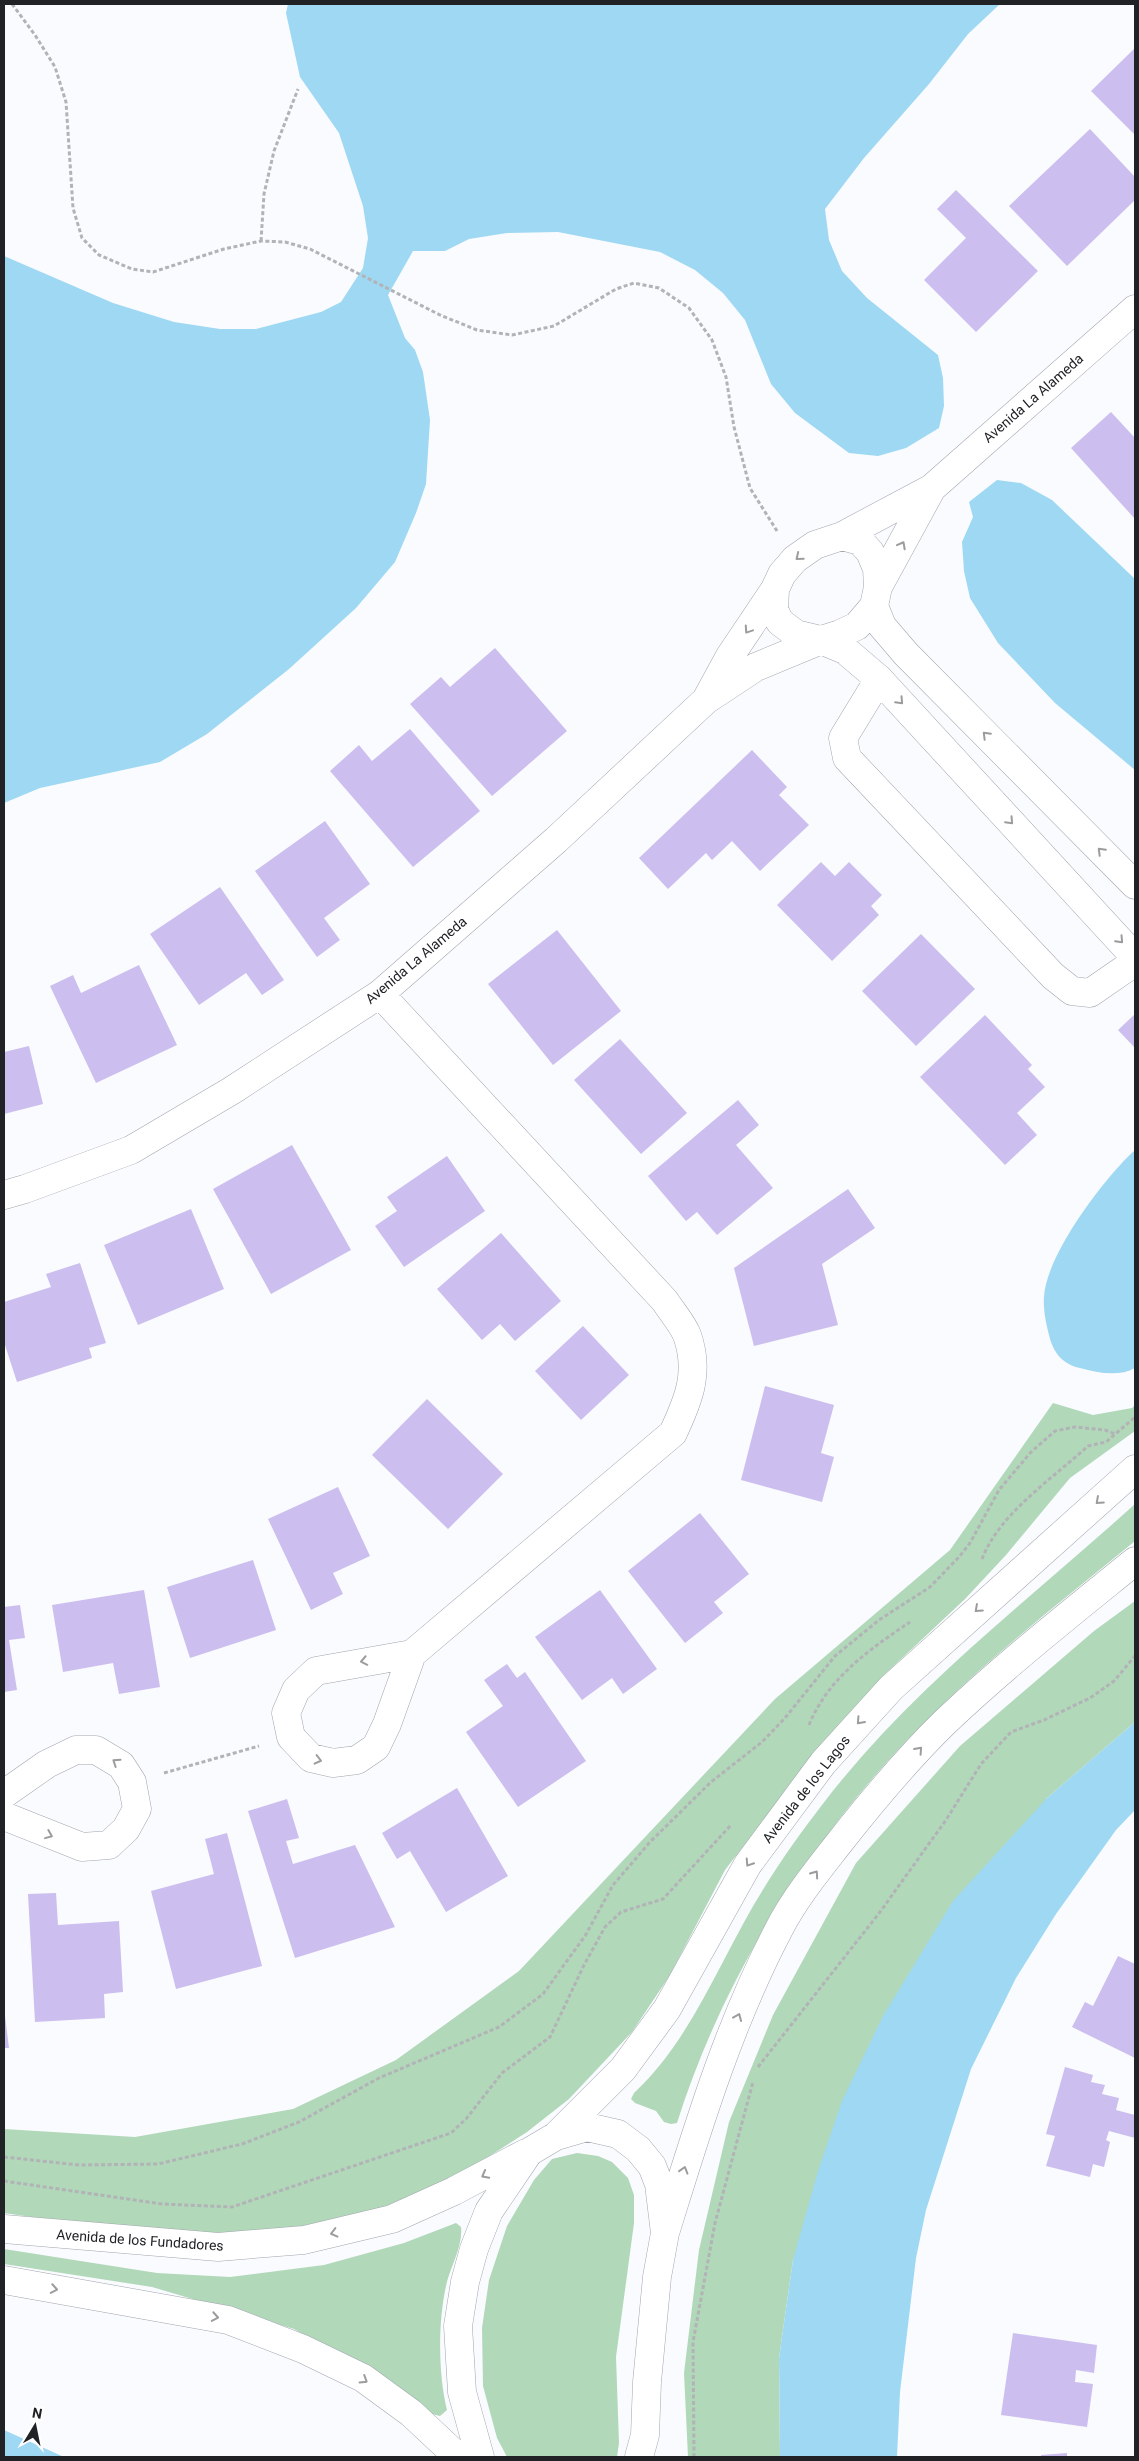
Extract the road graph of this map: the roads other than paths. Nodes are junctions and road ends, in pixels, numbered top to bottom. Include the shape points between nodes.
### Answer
1 (1135, 309) edge
2 (932, 488) junction
3 (842, 536) junction
4 (775, 590) junction
5 (876, 597) junction
6 (821, 640) junction
7 (879, 679) junction
8 (706, 700) junction
9 (1135, 886) edge
10 (1135, 957) edge
11 (1135, 962) edge
12 (380, 994) junction
13 (4, 1195) edge
14 (1135, 1469) edge
15 (1135, 1561) edge
16 (412, 1654) junction
17 (4, 1794) edge
18 (4, 1816) edge
19 (556, 2136) junction
20 (529, 2152) junction
21 (4, 2229) edge
22 (665, 2233) junction
23 (4, 2280) edge
24 (644, 2450) edge
25 (458, 2457) edge
26 (480, 2457) edge

1 - 2 street, Avenida La Alameda
2 - 3 street, Avenida La Alameda
5 -> 2 street, Avenida La Alameda
3 -> 4 street via 815,544 795,559 782,574
3 - 5 street via 860,541 870,552 878,569
4 - 6 street via 774,610 780,622 796,634
4 -> 8 street, Avenida La Alameda via 730,656
5 - 6 street via 857,626
9 -> 5 street via 906,654 882,626
6 - 7 street via 845,650
6 - 8 street, Avenida La Alameda via 756,667
7 -> 10 street
7 - 11 street via 843,738 847,758 1053,976 1072,991 1090,992
8 - 12 street, Avenida La Alameda via 556,840
12 - 13 street, Avenida La Alameda via 231,1091 131,1150
12 - 16 street via 666,1302 686,1334 694,1370 688,1401 673,1433
14 -> 19 street, Avenida de los Lagos via 891,1688 823,1763 748,1864 667,2009 623,2069
22 -> 15 street via 726,2047 780,1927 819,1869 871,1803 944,1722
16 -> 16 street via 316,1671 296,1690 286,1713 291,1737 310,1758 333,1763 357,1760 376,1747
18 -> 17 street via 82,1847 109,1845 126,1829 136,1809 132,1782 121,1765 96,1750 76,1750 47,1764
19 - 20 street, Avenida de los Fundadores
19 - 22 street via 588,2127 618,2134 638,2149 652,2166 659,2184
20 -> 21 street, Avenida de los Fundadores via 392,2219 304,2240 218,2247
20 - 26 street via 489,2211 465,2282 459,2317 462,2392
22 - 24 street via 647,2382
23 -> 25 street via 236,2323 303,2349 363,2378 411,2413

